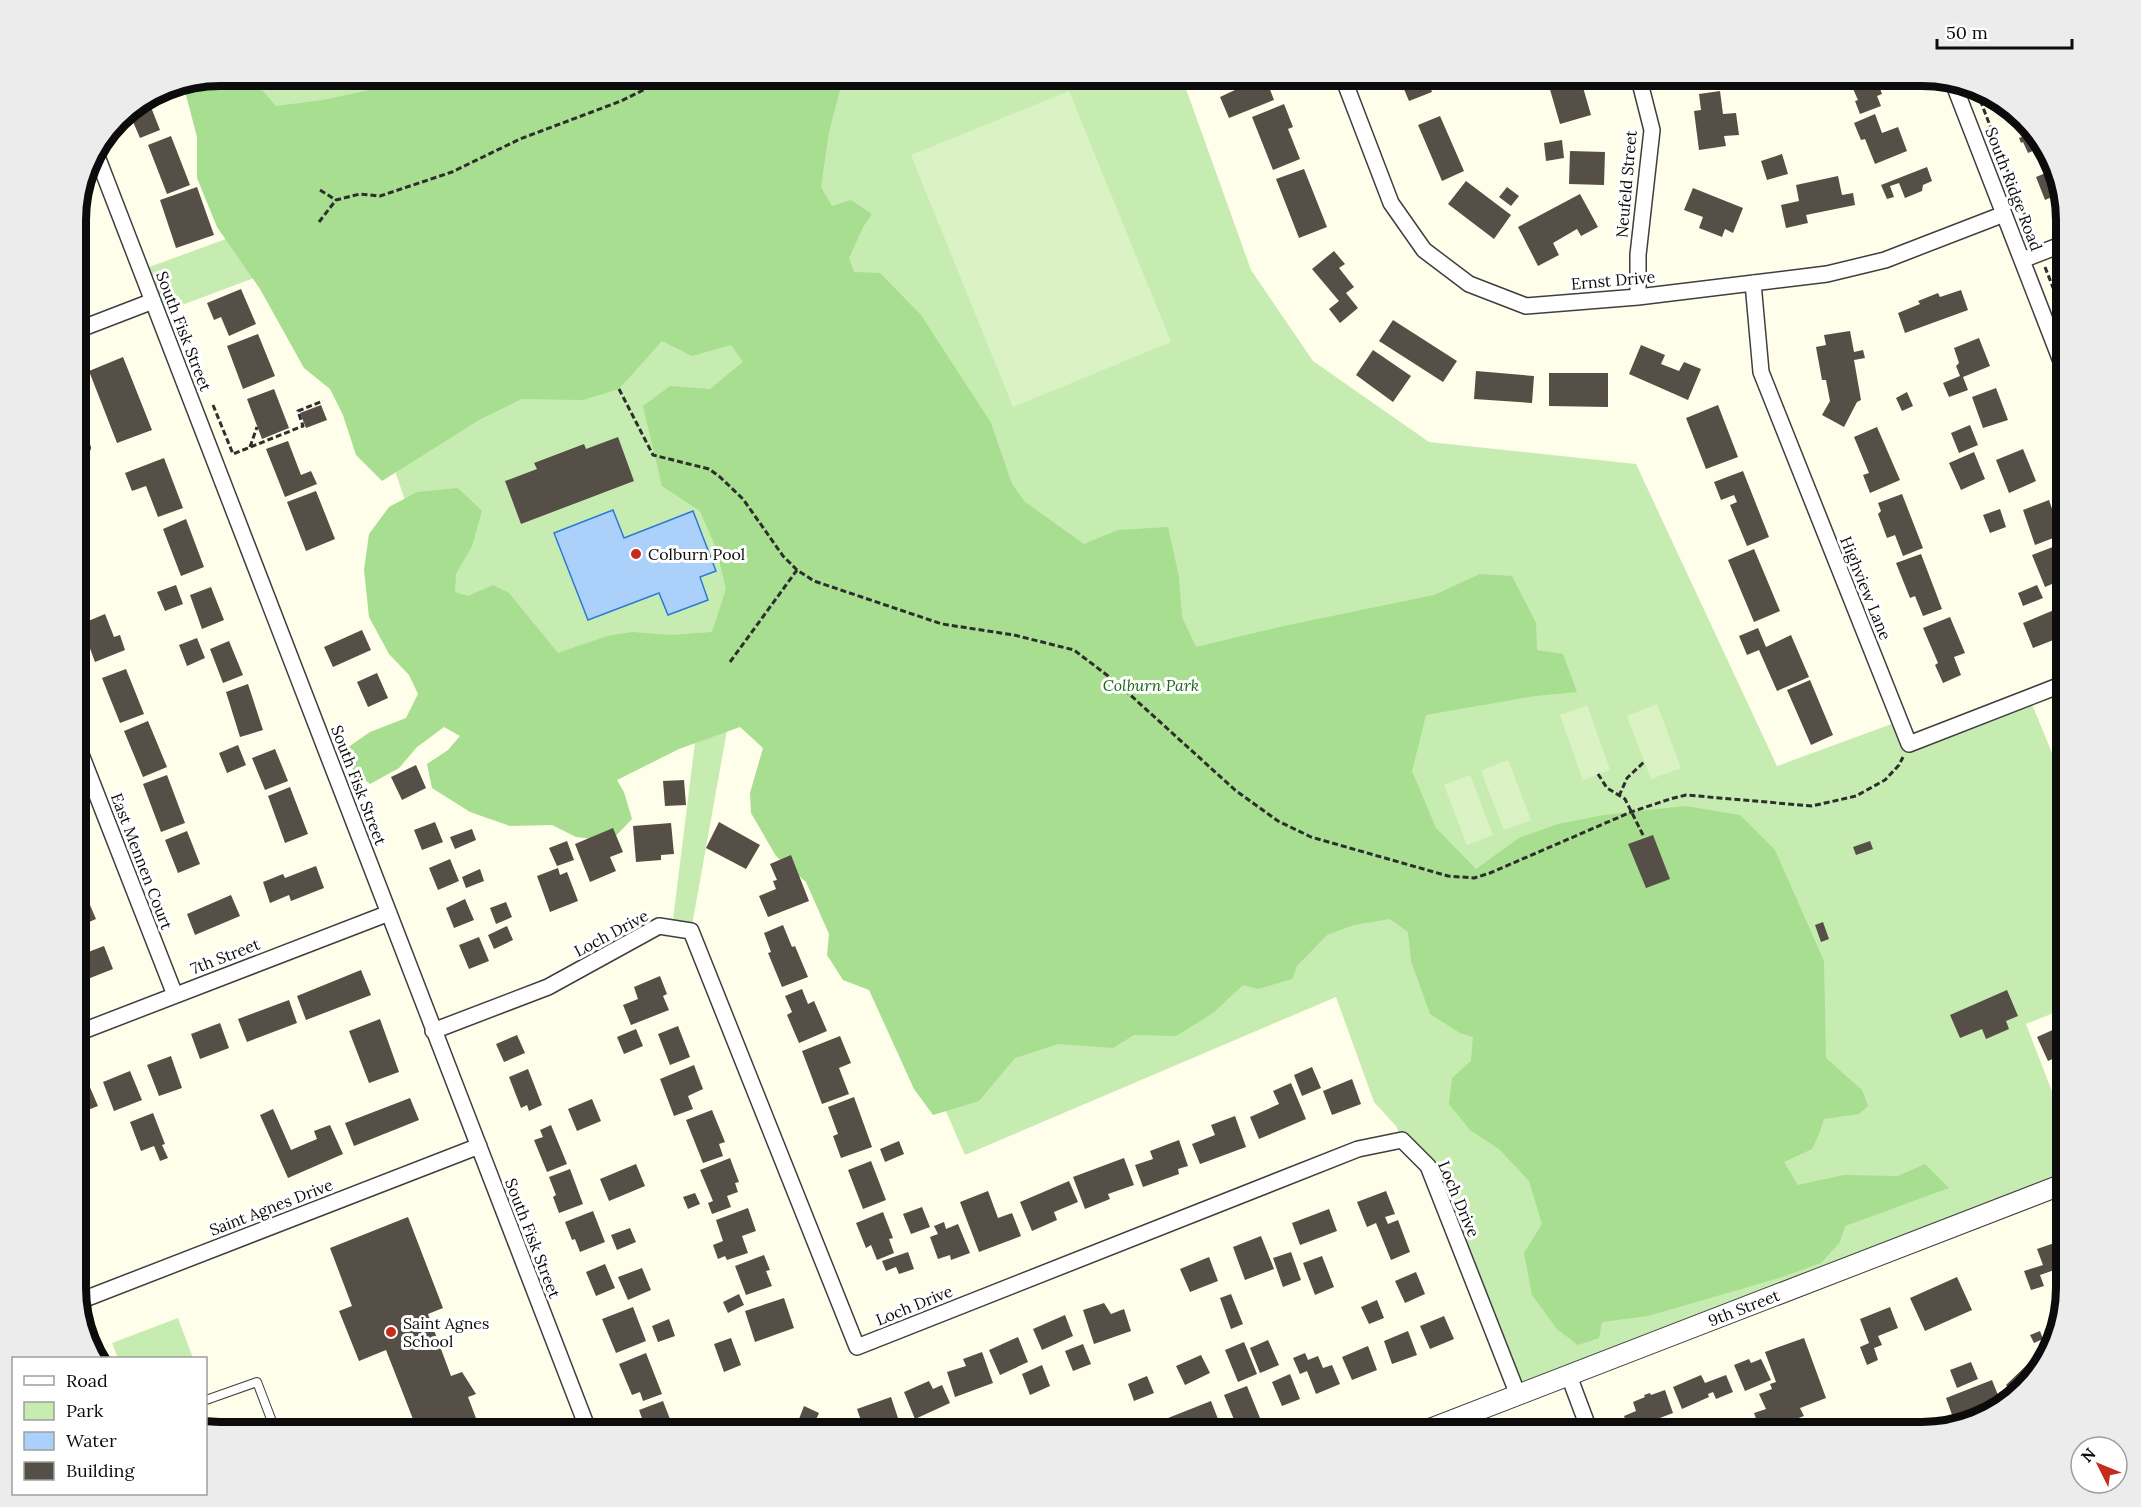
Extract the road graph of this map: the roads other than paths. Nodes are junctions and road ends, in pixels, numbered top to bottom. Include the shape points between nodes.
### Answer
1 (1346, 86) edge
2 (1641, 86) edge
3 (1956, 90) edge
4 (99, 161) edge
5 (102, 170) junction
6 (94, 174) edge
7 (2004, 214) junction
8 (2056, 247) edge
9 (2022, 260) junction
10 (1753, 283) junction
11 (1638, 297) junction
12 (153, 301) junction
13 (86, 327) edge
14 (2056, 348) edge
15 (2056, 687) edge
16 (86, 768) edge
17 (389, 913) junction
18 (175, 995) junction
19 (86, 1030) edge
20 (433, 1031) junction
21 (479, 1146) junction
22 (2056, 1187) edge
23 (86, 1298) edge
24 (1569, 1376) junction
25 (1518, 1395) junction
26 (207, 1400) edge
27 (272, 1421) edge
28 (585, 1421) edge
29 (1451, 1421) edge
30 (1586, 1421) edge

1 - 11 street, Ernst Drive via 1391,203 1424,250 1469,284 1526,306
2 - 11 street, Neufeld Street via 1652,130 1638,255
3 - 7 street, South Ridge Road
4 - 5 street, South Fisk Street
5 - 6 lane
5 - 12 street, South Fisk Street
7 - 9 street, South Ridge Road
7 - 10 street, Ernst Drive via 1885,260 1827,274
8 - 9 street
9 - 14 street, South Ridge Road
10 - 11 street, Ernst Drive
10 - 15 street, Highview Lane via 1761,372 1909,744
12 - 13 street
12 - 17 street, South Fisk Street
16 - 18 street, East Mennen Court
17 - 18 street, 7th Street
17 - 20 street, South Fisk Street
18 - 19 street, 7th Street
20 - 21 street, South Fisk Street
20 - 25 street, Loch Drive via 548,987 659,926 691,931 857,1347 1358,1149 1402,1140 1428,1166
21 - 23 street, Saint Agnes Drive
21 - 28 street, South Fisk Street
22 - 24 street, 9th Street
24 - 25 street, 9th Street
24 - 30 street
25 - 29 street, 9th Street
26 - 27 lane via 257,1382

